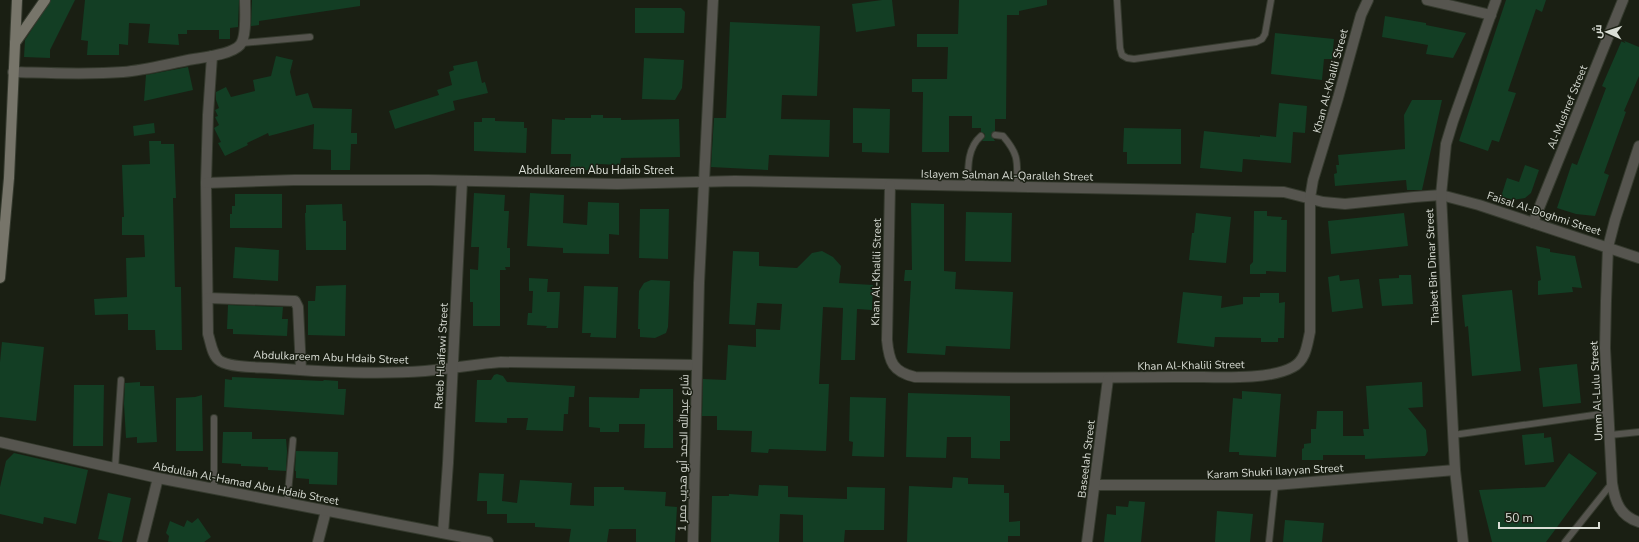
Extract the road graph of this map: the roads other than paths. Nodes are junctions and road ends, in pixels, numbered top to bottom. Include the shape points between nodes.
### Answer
1 (17, 0) edge
2 (45, 0) edge
3 (245, 0) edge
4 (713, 0) edge
5 (1117, 0) edge
6 (1271, 0) edge
7 (1368, 0) edge
8 (1427, 0) edge
9 (1496, 0) edge
10 (1623, 0) edge
11 (1491, 15) junction
12 (310, 37) dead end
13 (15, 42) junction
14 (242, 44) junction
15 (212, 56) junction
16 (13, 72) junction
17 (995, 135) dead end
18 (981, 136) dead end
19 (1639, 146) edge
20 (462, 181) junction
21 (703, 181) junction
22 (206, 183) junction
23 (890, 184) junction
24 (968, 185) junction
25 (1017, 187) junction
26 (1441, 195) junction
27 (1310, 198) junction
28 (1533, 223) junction
29 (1608, 247) junction
30 (1639, 258) edge
31 (0, 278) edge
32 (208, 298) junction
33 (697, 365) junction
34 (452, 368) junction
35 (301, 370) junction
36 (1108, 379) junction
37 (121, 380) dead end
38 (1608, 414) junction
39 (214, 418) dead end
40 (1639, 432) edge
41 (1453, 435) junction
42 (1610, 436) junction
43 (293, 440) dead end
44 (0, 442) edge
45 (115, 469) junction
46 (1455, 470) junction
47 (158, 478) junction
48 (1612, 483) junction
49 (1095, 485) junction
50 (1275, 485) junction
51 (214, 488) junction
52 (286, 503) junction
53 (326, 511) junction
54 (1639, 522) edge
55 (443, 533) junction
56 (142, 542) edge
57 (318, 542) edge
58 (486, 542) edge
59 (693, 542) edge
60 (1087, 542) edge
61 (1269, 542) edge
62 (1464, 542) edge
63 (1566, 542) edge

1 - 13 main road
2 - 13 main road
3 - 14 street via 245,32
4 - 21 street
5 - 6 lane via 1122,55 1134,59 1256,42 1265,34
7 - 27 street, Khan Al-Khalili Street via 1357,28
8 - 11 street
9 - 11 street, Thabet Bin Dinar Street
10 - 28 street, Al-Mushref Street
11 - 26 street, Thabet Bin Dinar Street via 1446,144
12 - 14 lane
13 - 16 main road
14 - 15 street
15 - 16 street via 124,72
15 - 22 street
16 - 31 main road via 9,178
17 - 25 lane via 1002,136 1017,157
18 - 24 lane via 974,142 970,153
19 - 29 street, Umm Al-Lulu Street
20 - 21 street, Abdulkareem Abu Hdaib Street via 618,184
20 - 22 street, Abdulkareem Abu Hdaib Street via 294,180
20 - 34 street, Rateb Hlaifawi Street
21 - 23 street, Islayem Salman Al-Qaralleh Street
21 - 33 street
22 - 32 street, Abdulkareem Abu Hdaib Street
23 - 24 street, Islayem Salman Al-Qaralleh Street
23 - 36 street, Khan Al-Khalili Street via 887,340 888,353 898,371 915,377
24 - 25 street, Islayem Salman Al-Qaralleh Street
25 - 27 street, Islayem Salman Al-Qaralleh Street via 1274,191
26 - 27 street, Islayem Salman Al-Qaralleh Street via 1345,204 1333,204
26 - 28 street, Faisal Al-Doghmi Street
26 - 41 street, Thabet Bin Dinar Street
27 - 36 street, Khan Al-Khalili Street via 1310,332 1302,360 1294,366 1269,374
28 - 29 street, Faisal Al-Doghmi Street
29 - 30 street, Faisal Al-Doghmi Street
29 - 38 street, Umm Al-Lulu Street
32 - 35 street, Abdulkareem Abu Hdaib Street via 208,334 212,351 219,360 227,364
32 - 35 street via 295,301 298,307
33 - 34 street, Abdulkareem Abu Hdaib Street via 501,362
33 - 59 street, شارع عبدالله الحمد أبو هديب ممر 1
34 - 35 street, Abdulkareem Abu Hdaib Street via 378,373
34 - 55 street, Rateb Hlaifawi Street
36 - 49 street, Baseelah Street
37 - 45 lane
38 - 41 lane
38 - 42 street, Umm Al-Lulu Street
39 - 51 lane
40 - 42 lane
41 - 46 street, Thabet Bin Dinar Street
42 - 48 street, Umm Al-Lulu Street
43 - 52 lane
44 - 45 street, Abdullah Al-Hamad Abu Hdaib Street
45 - 47 street, Abdullah Al-Hamad Abu Hdaib Street
46 - 50 street, Karam Shukri Ilayyan Street
46 - 62 street, Thabet Bin Dinar Street
47 - 51 street, Abdullah Al-Hamad Abu Hdaib Street
47 - 56 street
48 - 54 street, Umm Al-Lulu Street via 1616,503 1628,518
48 - 63 lane
49 - 50 street, Karam Shukri Ilayyan Street
49 - 60 street, Baseelah Street
50 - 61 lane
51 - 52 street, Abdullah Al-Hamad Abu Hdaib Street
52 - 53 street, Abdullah Al-Hamad Abu Hdaib Street
53 - 55 street, Abdullah Al-Hamad Abu Hdaib Street
53 - 57 street
55 - 58 street, Abdullah Al-Hamad Abu Hdaib Street

